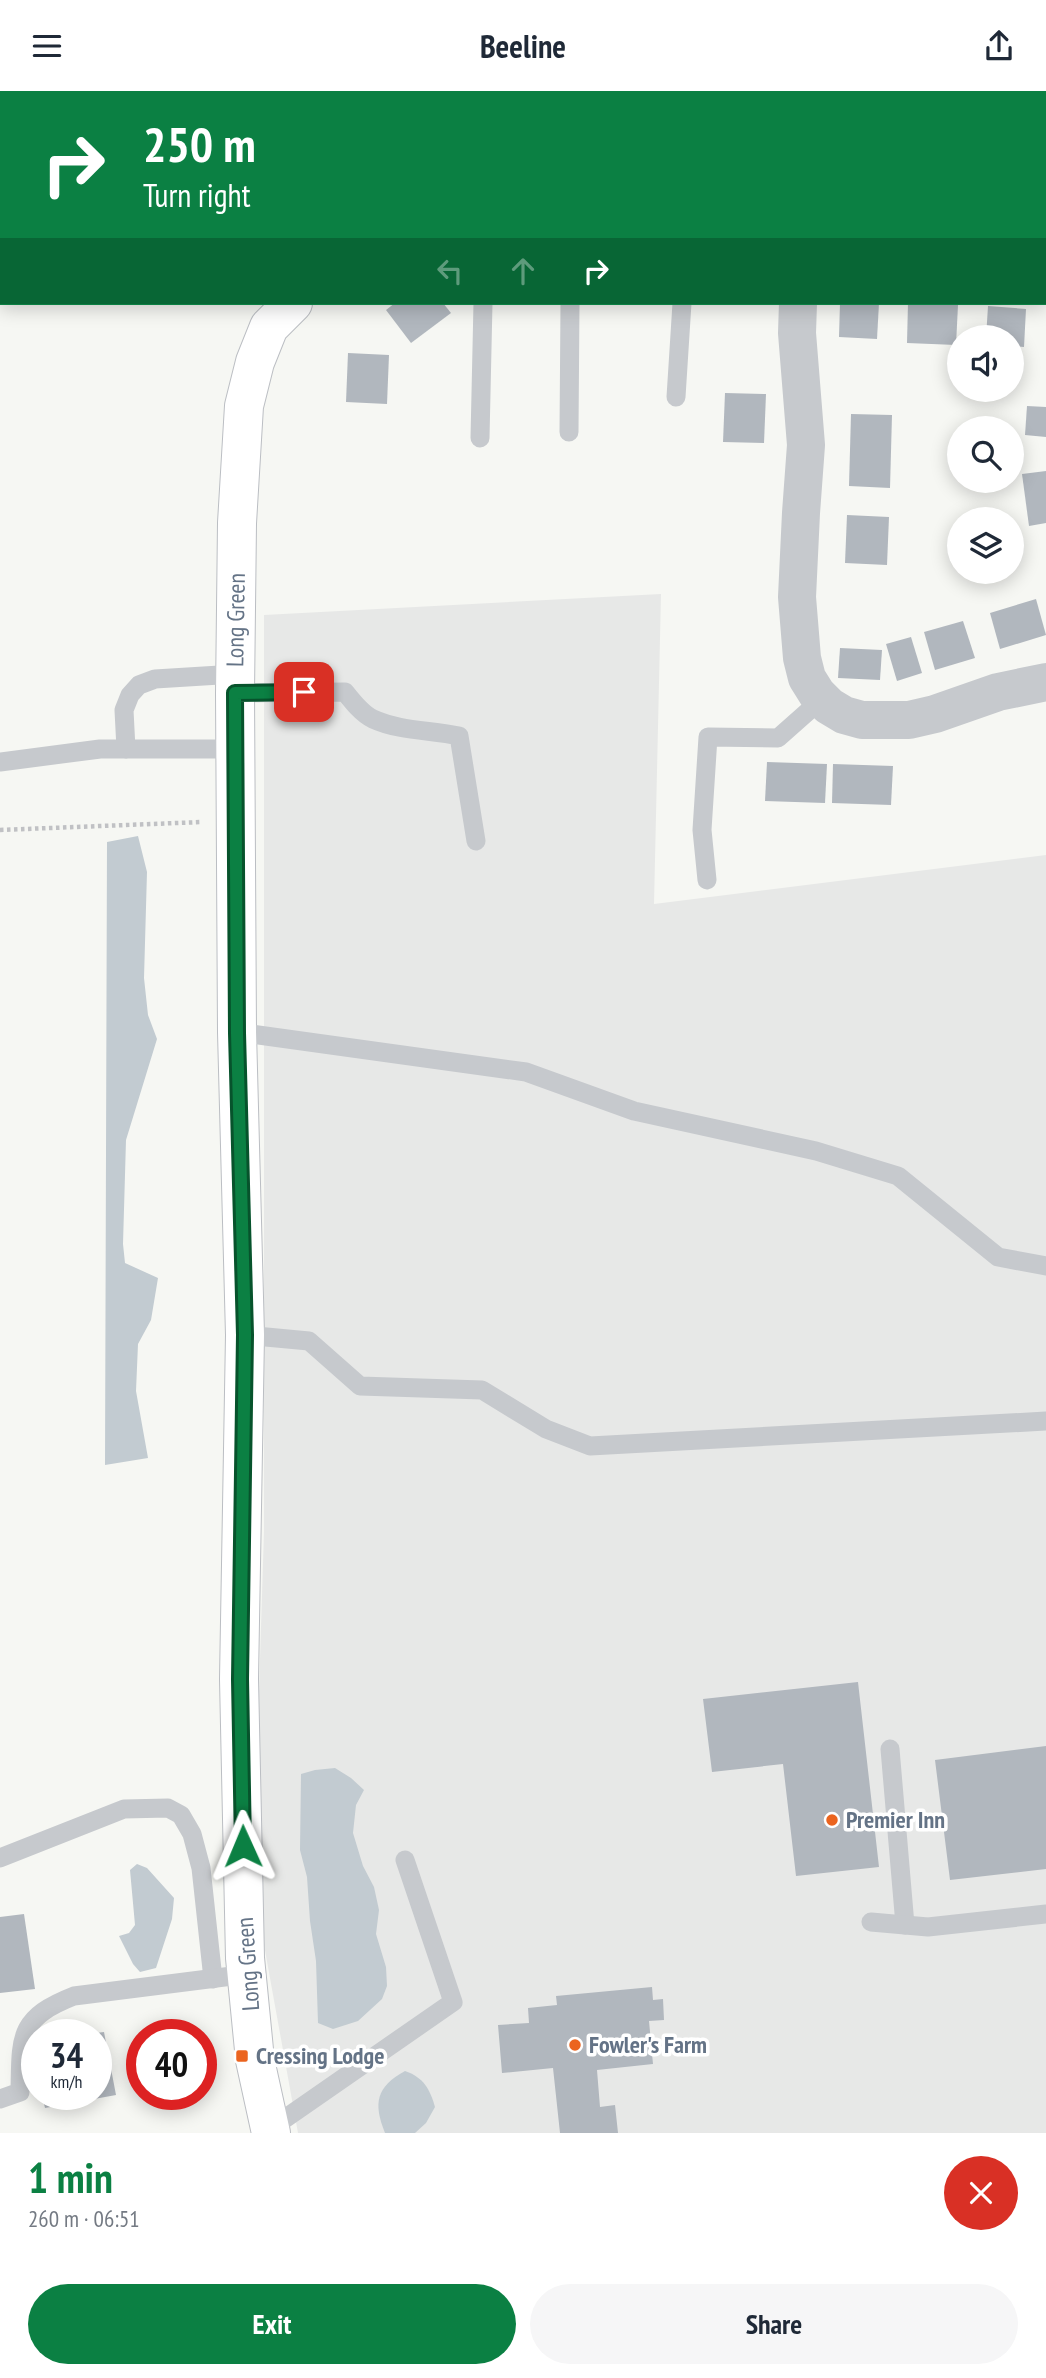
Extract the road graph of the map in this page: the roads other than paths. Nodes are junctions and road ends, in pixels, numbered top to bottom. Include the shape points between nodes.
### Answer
1 (483, 305) edge
2 (570, 305) edge
3 (682, 305) edge
4 (798, 305) edge
5 (277, 311) edge
6 (676, 397) dead end
7 (569, 432) dead end
8 (480, 438) dead end
9 (1046, 682) edge
10 (235, 684) junction
11 (822, 699) junction
12 (126, 749) junction
13 (235, 749) junction
14 (0, 762) edge
15 (476, 841) dead end
16 (707, 880) dead end
17 (237, 1033) junction
18 (1046, 1266) edge
19 (245, 1335) junction
20 (1046, 1421) edge
21 (890, 1749) dead end
22 (0, 1858) edge
23 (405, 1860) dead end
24 (1046, 1914) edge
25 (871, 1922) dead end
26 (905, 1925) junction
27 (230, 1976) junction
28 (0, 2099) edge
29 (270, 2131) edge

1 - 8 lane
2 - 7 lane
3 - 6 lane
4 - 11 street via 806,445 797,597 804,668
5 - 10 street, Long Green via 255,362 244,406
9 - 11 street via 909,720 862,720
10 - 12 lane via 155,679 139,685 124,710
10 - 13 street, Long Green
10 - 15 lane via 345,692 371,718 459,736
11 - 16 lane via 778,738 708,737 702,830
12 - 13 lane
12 - 14 lane
13 - 17 street, Long Green
17 - 18 lane via 526,1072 634,1111 816,1151 898,1176 998,1257
17 - 19 street, Long Green
19 - 20 lane via 309,1341 360,1386 482,1390 545,1429 590,1446
19 - 27 street, Long Green via 240,1679 245,1958
21 - 26 lane
22 - 27 lane via 124,1809 168,1808 181,1815 192,1834
23 - 29 lane via 453,2002
24 - 26 lane via 928,1927
25 - 26 lane
27 - 28 lane via 74,1996 49,2006 29,2023 21,2049 20,2092
27 - 29 street, Long Green

